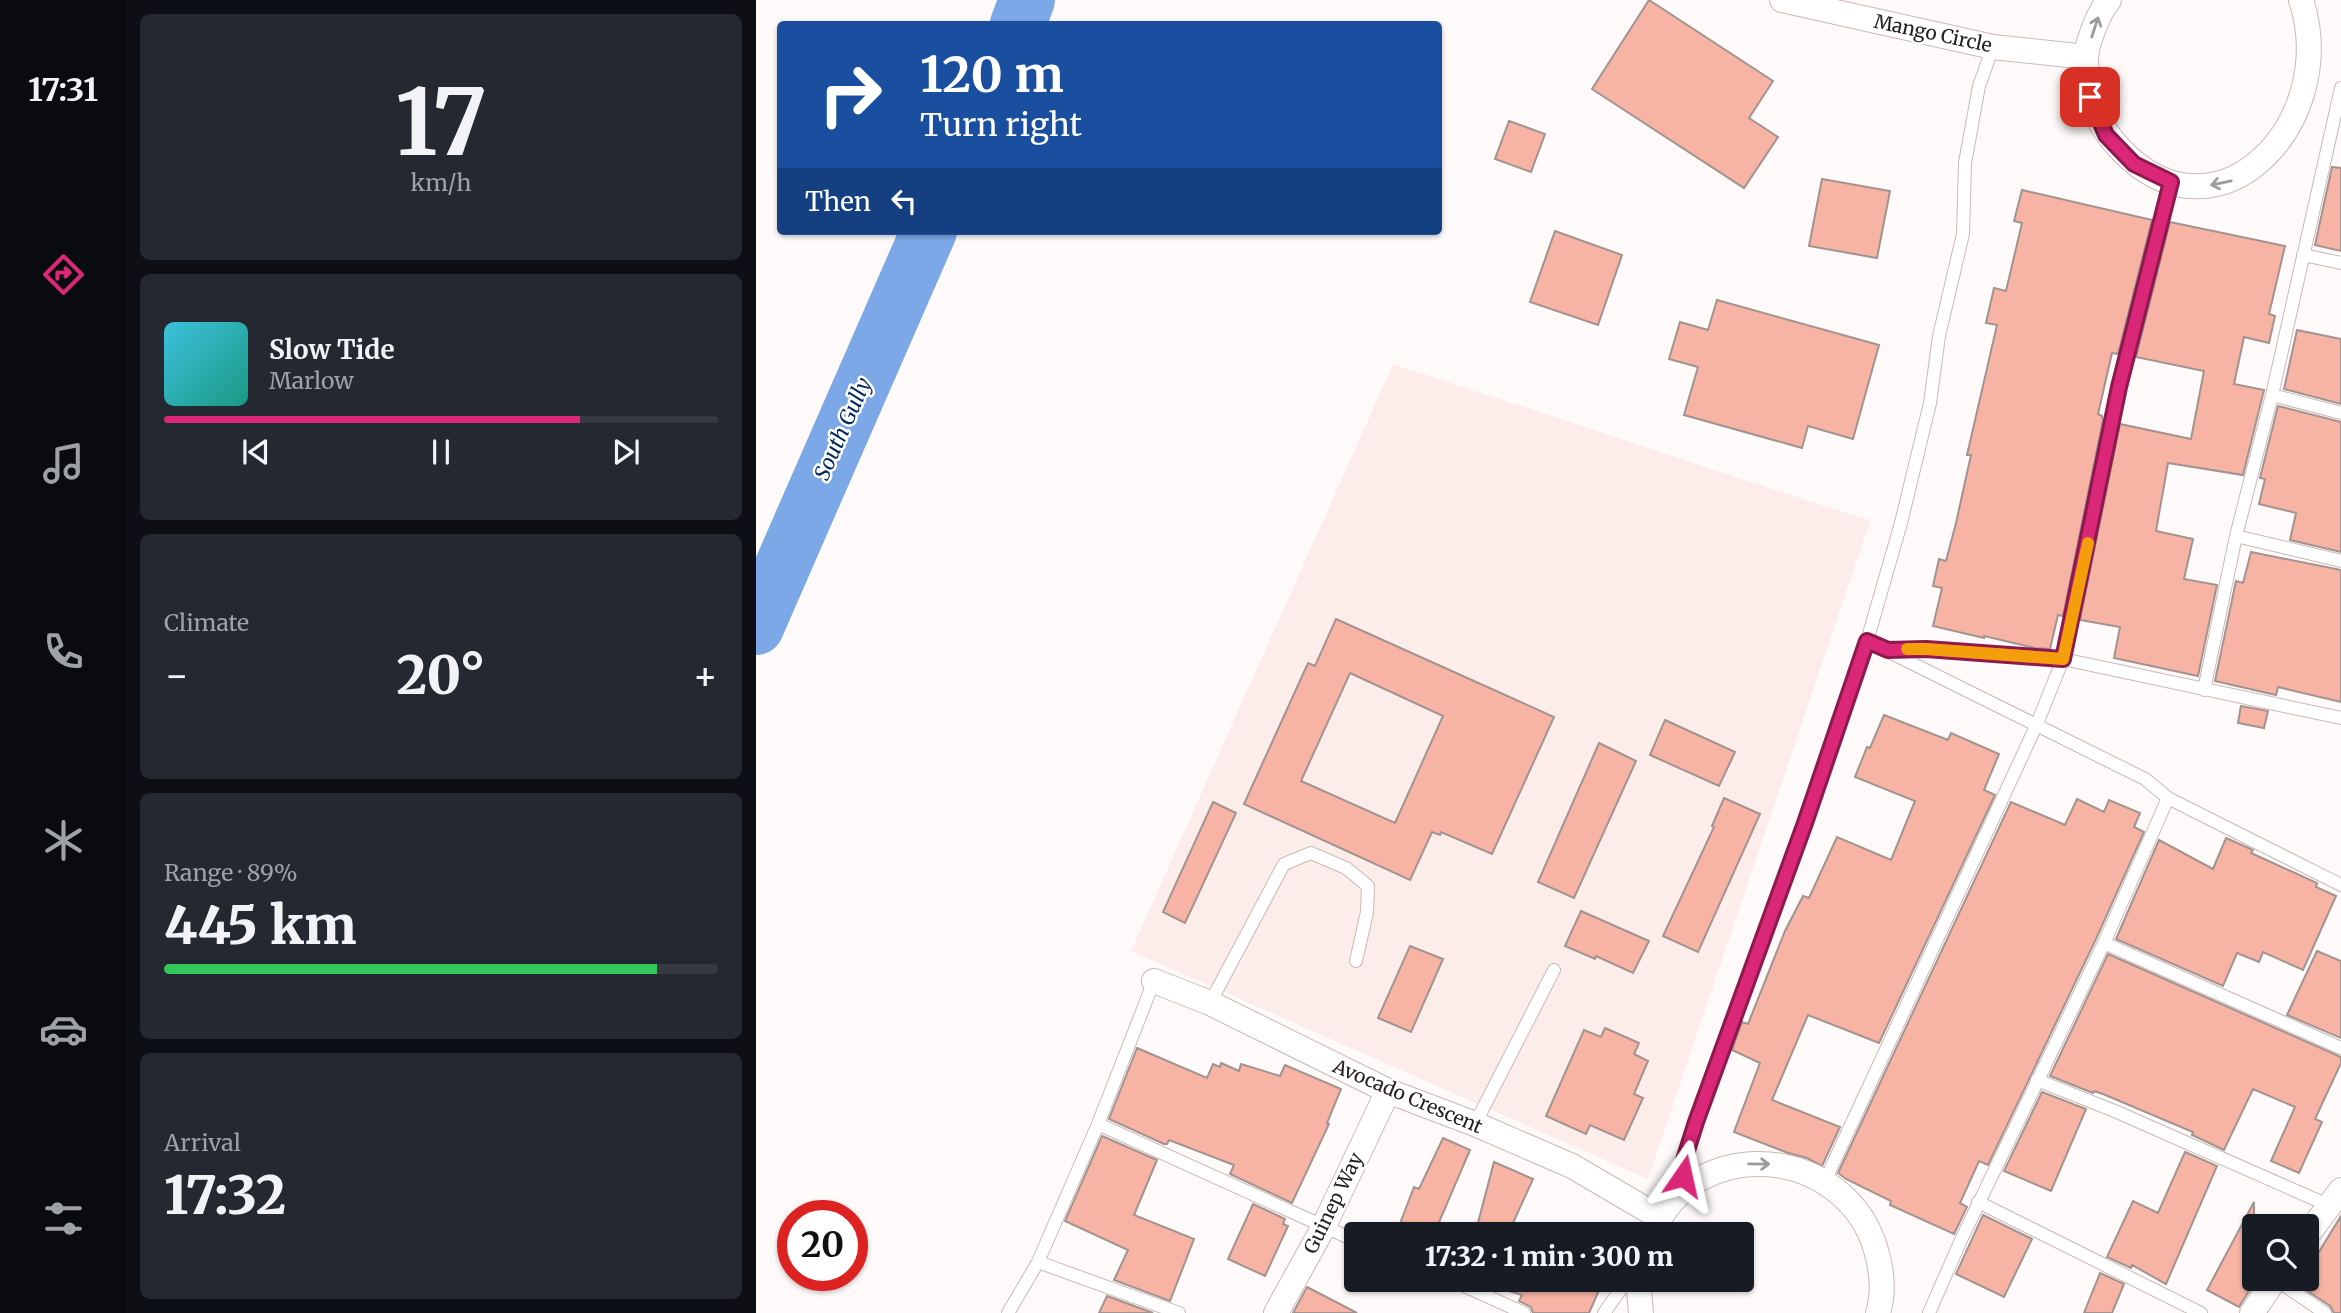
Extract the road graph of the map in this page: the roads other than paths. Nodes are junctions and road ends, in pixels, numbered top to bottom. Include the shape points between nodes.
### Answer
1 (1782, 0) edge
2 (2109, 0) edge
3 (2301, 0) edge
4 (1993, 47) junction
5 (2086, 57) junction
6 (2335, 96) edge
7 (2171, 182) junction
8 (2303, 255) junction
9 (2341, 263) edge
10 (2272, 395) junction
11 (2341, 413) edge
12 (2236, 536) junction
13 (2341, 561) edge
14 (1867, 641) junction
15 (1888, 650) junction
16 (2063, 659) junction
17 (2204, 691) junction
18 (2341, 718) edge
19 (2036, 724) junction
20 (2168, 798) junction
21 (2341, 885) edge
22 (2104, 943) junction
23 (1356, 961) dead end
24 (1554, 970) dead end
25 (1154, 981) joint
26 (1210, 1003) junction
27 (2341, 1048) edge
28 (2037, 1080) junction
29 (1388, 1091) junction
30 (1098, 1124) junction
31 (1475, 1124) junction
32 (1825, 1181) junction
33 (1682, 1192) junction
34 (2335, 1198) edge
35 (1979, 1202) junction
36 (2319, 1220) edge
37 (1652, 1222) edge
38 (1658, 1222) edge
39 (1323, 1228) junction
40 (1344, 1236) edge
41 (1038, 1262) junction
42 (2267, 1291) edge
43 (2293, 1291) edge
44 (1478, 1292) edge
45 (1619, 1292) edge
46 (1640, 1292) edge
47 (1007, 1313) edge
48 (1179, 1313) edge
49 (1276, 1313) edge
50 (1524, 1313) edge
51 (1604, 1313) edge
52 (1641, 1313) edge
53 (1878, 1313) edge
54 (1929, 1313) edge
55 (2201, 1313) edge
56 (2252, 1313) edge
57 (2325, 1313) edge

1 - 4 street, Mango Circle
5 -> 2 street via 2101,10
3 - 6 street via 2311,16 2320,42 2322,69
4 - 5 street, Mango Circle
4 - 14 lane via 1979,86 1965,163 1962,234 1939,336 1930,403
5 - 7 street via 2090,97 2106,135 2134,164
6 -> 7 street via 2278,160 2245,178 2209,186
6 - 8 lane
7 - 16 lane via 2119,387
8 - 9 lane
8 - 10 lane
10 - 11 lane
10 - 12 lane
12 - 13 lane
12 - 17 lane
14 - 15 lane
14 - 33 lane via 1696,1122 1684,1160
15 - 16 lane
15 - 19 lane
16 - 17 lane
16 - 19 lane
17 - 18 lane
19 - 20 lane via 2145,779
19 - 32 lane
20 - 21 lane
20 - 22 lane
22 - 27 lane
22 - 28 lane
23 - 26 lane via 1368,886 1346,868 1311,853 1284,864
24 - 31 lane
25 - 26 street, Avocado Crescent
25 - 30 lane
26 - 29 street, Avocado Crescent
28 - 34 lane
28 - 35 lane
29 - 31 street, Avocado Crescent
29 - 39 street, Guinep Way
30 - 39 lane
30 - 41 lane
31 - 37 street, Avocado Crescent via 1572,1166
33 -> 32 street via 1714,1171 1752,1163 1790,1166
32 - 53 street via 1852,1204 1871,1234 1881,1268
33 - 38 street
34 - 36 street
35 - 54 lane
35 - 55 lane
39 - 40 lane
39 - 49 street, Guinep Way
41 - 47 lane
41 - 48 lane
42 - 56 street
43 - 57 lane
44 - 50 lane
45 - 51 lane
46 - 52 street

